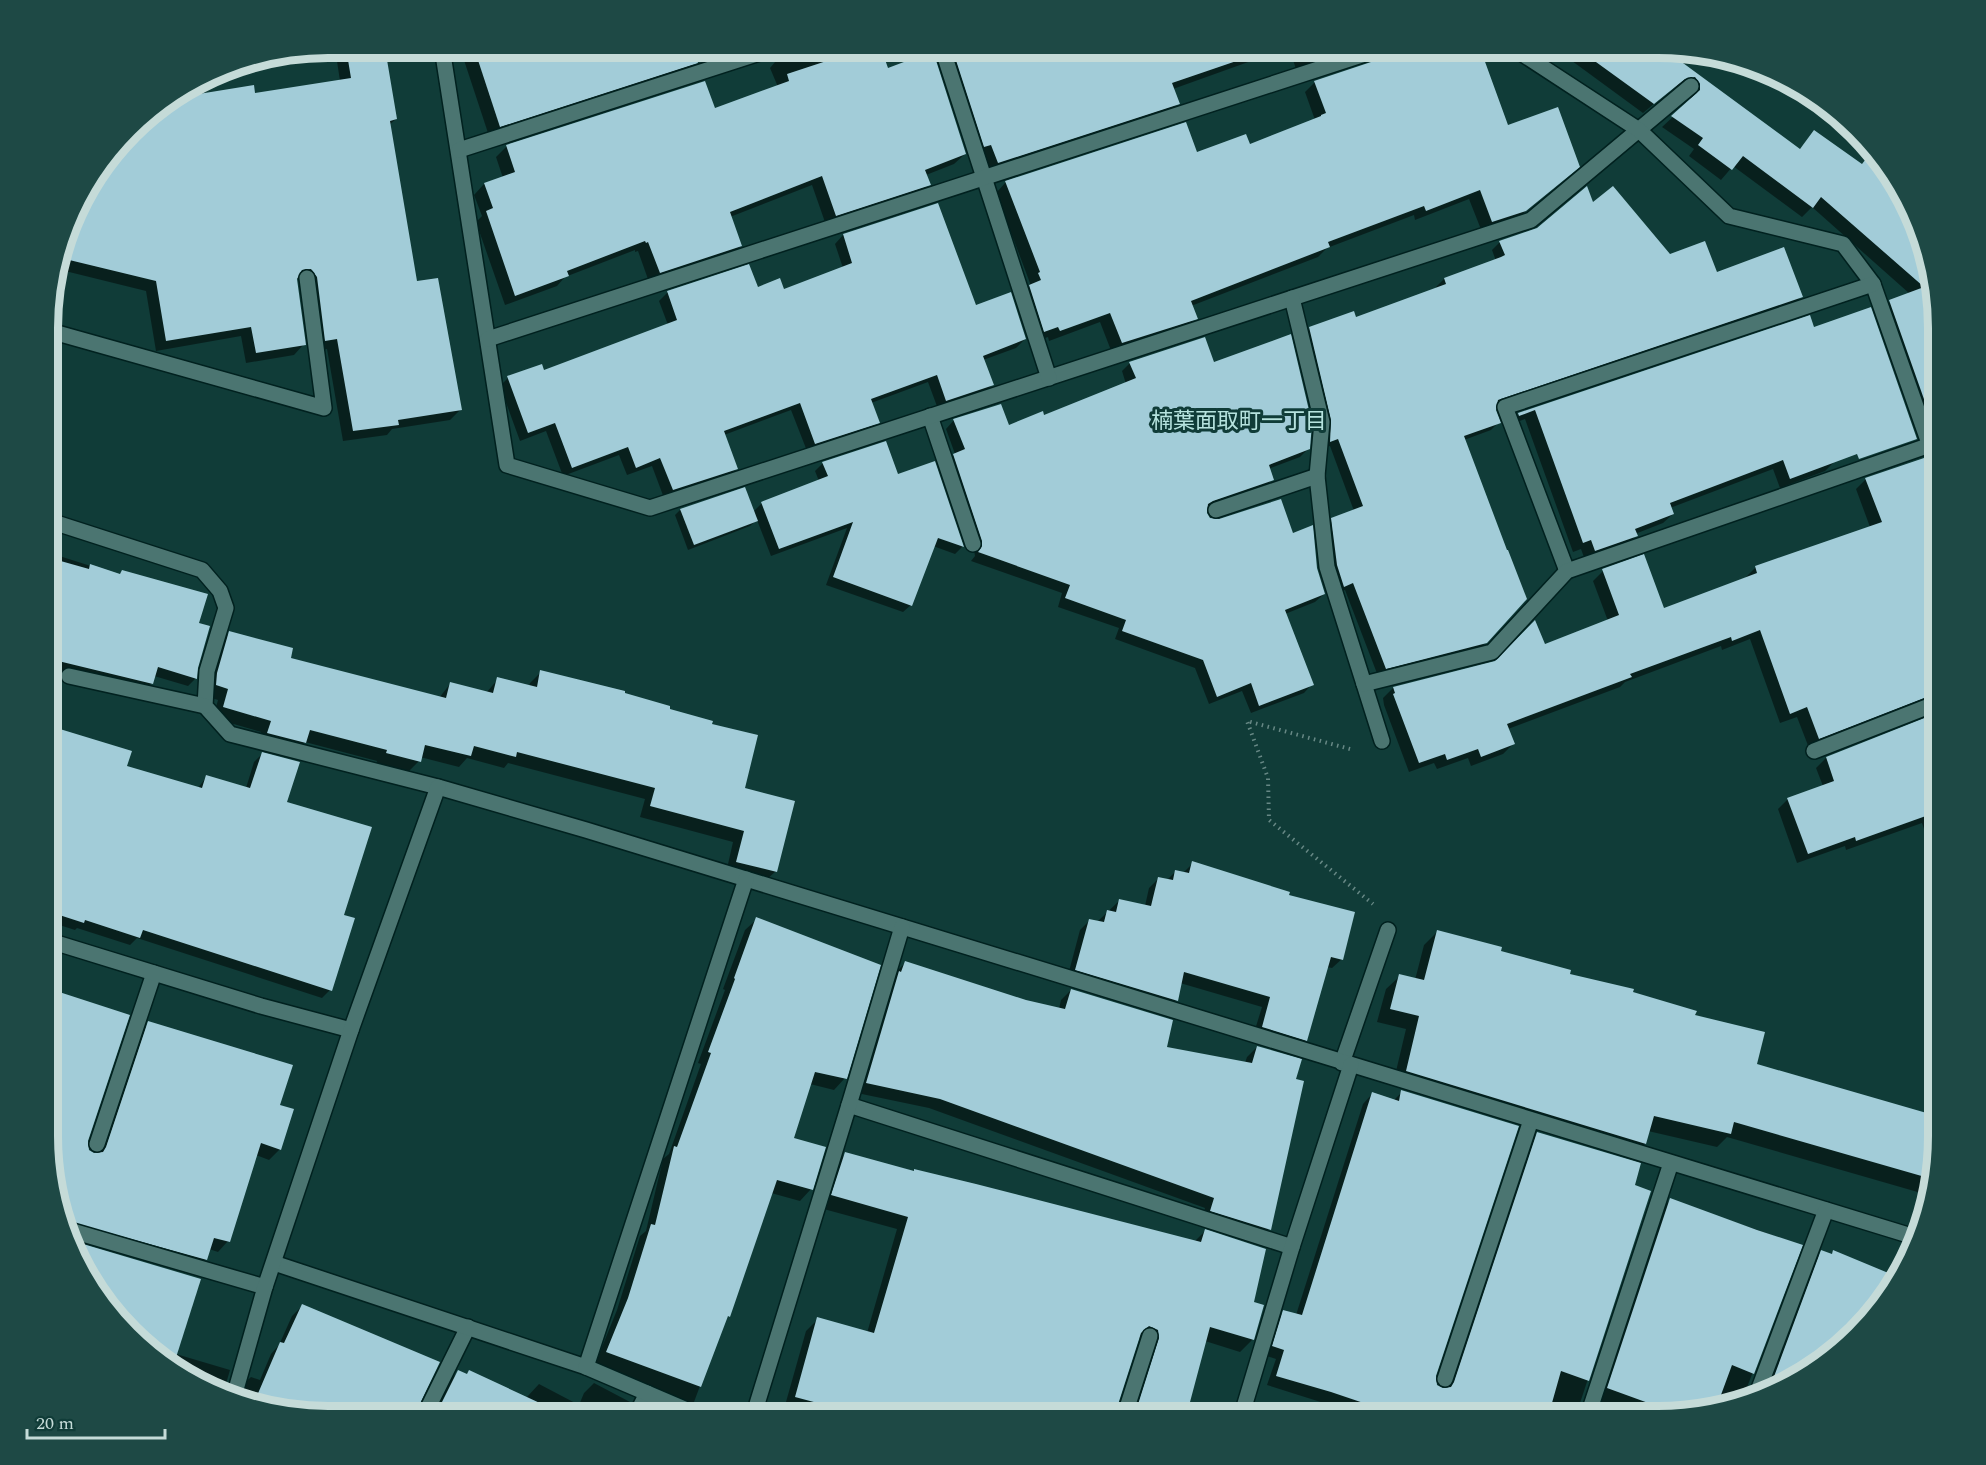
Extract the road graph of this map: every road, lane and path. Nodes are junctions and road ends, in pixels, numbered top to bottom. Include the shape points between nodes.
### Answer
1 (443, 59) edge
2 (741, 59) edge
3 (946, 59) edge
4 (1349, 59) edge
5 (1532, 59) edge
6 (1691, 86) dead end
7 (1639, 130) junction
8 (459, 150) junction
9 (984, 178) junction
10 (307, 278) dead end
11 (1873, 284) junction
12 (1292, 298) junction
13 (58, 334) edge
14 (488, 339) junction
15 (1049, 378) junction
16 (930, 416) junction
17 (1928, 430) edge
18 (1928, 448) edge
19 (1317, 476) junction
20 (1216, 510) dead end
21 (58, 524) edge
22 (973, 544) dead end
23 (1568, 571) junction
24 (69, 676) dead end
25 (1364, 684) junction
26 (205, 706) junction
27 (1928, 706) edge
28 (1382, 741) dead end
29 (1349, 749) dead end
30 (1814, 750) dead end
31 (438, 787) junction
32 (746, 879) junction
33 (902, 927) junction
34 (1388, 930) joint
35 (58, 943) edge
36 (154, 973) junction
37 (351, 1030) junction
38 (1346, 1064) junction
39 (849, 1105) junction
40 (1531, 1120) junction
41 (98, 1144) dead end
42 (1671, 1163) junction
43 (1826, 1210) junction
44 (76, 1232) edge
45 (1909, 1235) edge
46 (1292, 1247) junction
47 (274, 1263) junction
48 (265, 1287) junction
49 (468, 1327) junction
50 (1150, 1336) dead end
51 (586, 1367) junction
52 (1445, 1379) dead end
53 (1760, 1386) edge
54 (236, 1390) edge
55 (647, 1393) junction
56 (429, 1406) edge
57 (640, 1406) edge
58 (677, 1406) edge
59 (756, 1406) edge
60 (1128, 1406) edge
61 (1244, 1406) edge
62 (1591, 1406) edge

1 - 8 street
2 - 8 street
3 - 9 street
4 - 9 street
5 - 7 street
6 - 7 street
7 - 11 street via 1729,216 1843,244
7 - 12 street via 1531,220
8 - 14 street
9 - 14 street
9 - 15 street
10 - 13 street via 324,408
11 - 17 street
11 - 23 street via 1505,407
12 - 15 street
12 - 19 street via 1322,422
14 - 16 street via 507,465 650,508
15 - 16 street
16 - 22 street
18 - 23 street
19 - 20 street
19 - 25 street via 1327,567
21 - 26 street via 202,570 220,591 226,608 207,671
23 - 25 street via 1492,652
24 - 26 street
25 - 28 street
26 - 31 street via 230,734
27 - 30 street
29 - 34 path via 1247,721 1268,778 1269,819 1379,908
31 - 32 street
31 - 37 street
32 - 33 street
32 - 51 street
33 - 38 street
33 - 39 street
34 - 38 street
35 - 36 street
36 - 37 street
36 - 41 street
37 - 47 street
38 - 40 street
38 - 46 street
39 - 46 street
39 - 59 street
40 - 42 street
40 - 52 street
42 - 43 street
42 - 62 street
43 - 45 street
43 - 53 street
44 - 48 street
46 - 61 street
47 - 48 street
47 - 49 street
48 - 54 street
49 - 51 street
49 - 56 street
50 - 60 street
51 - 55 street
55 - 57 street
55 - 58 street

